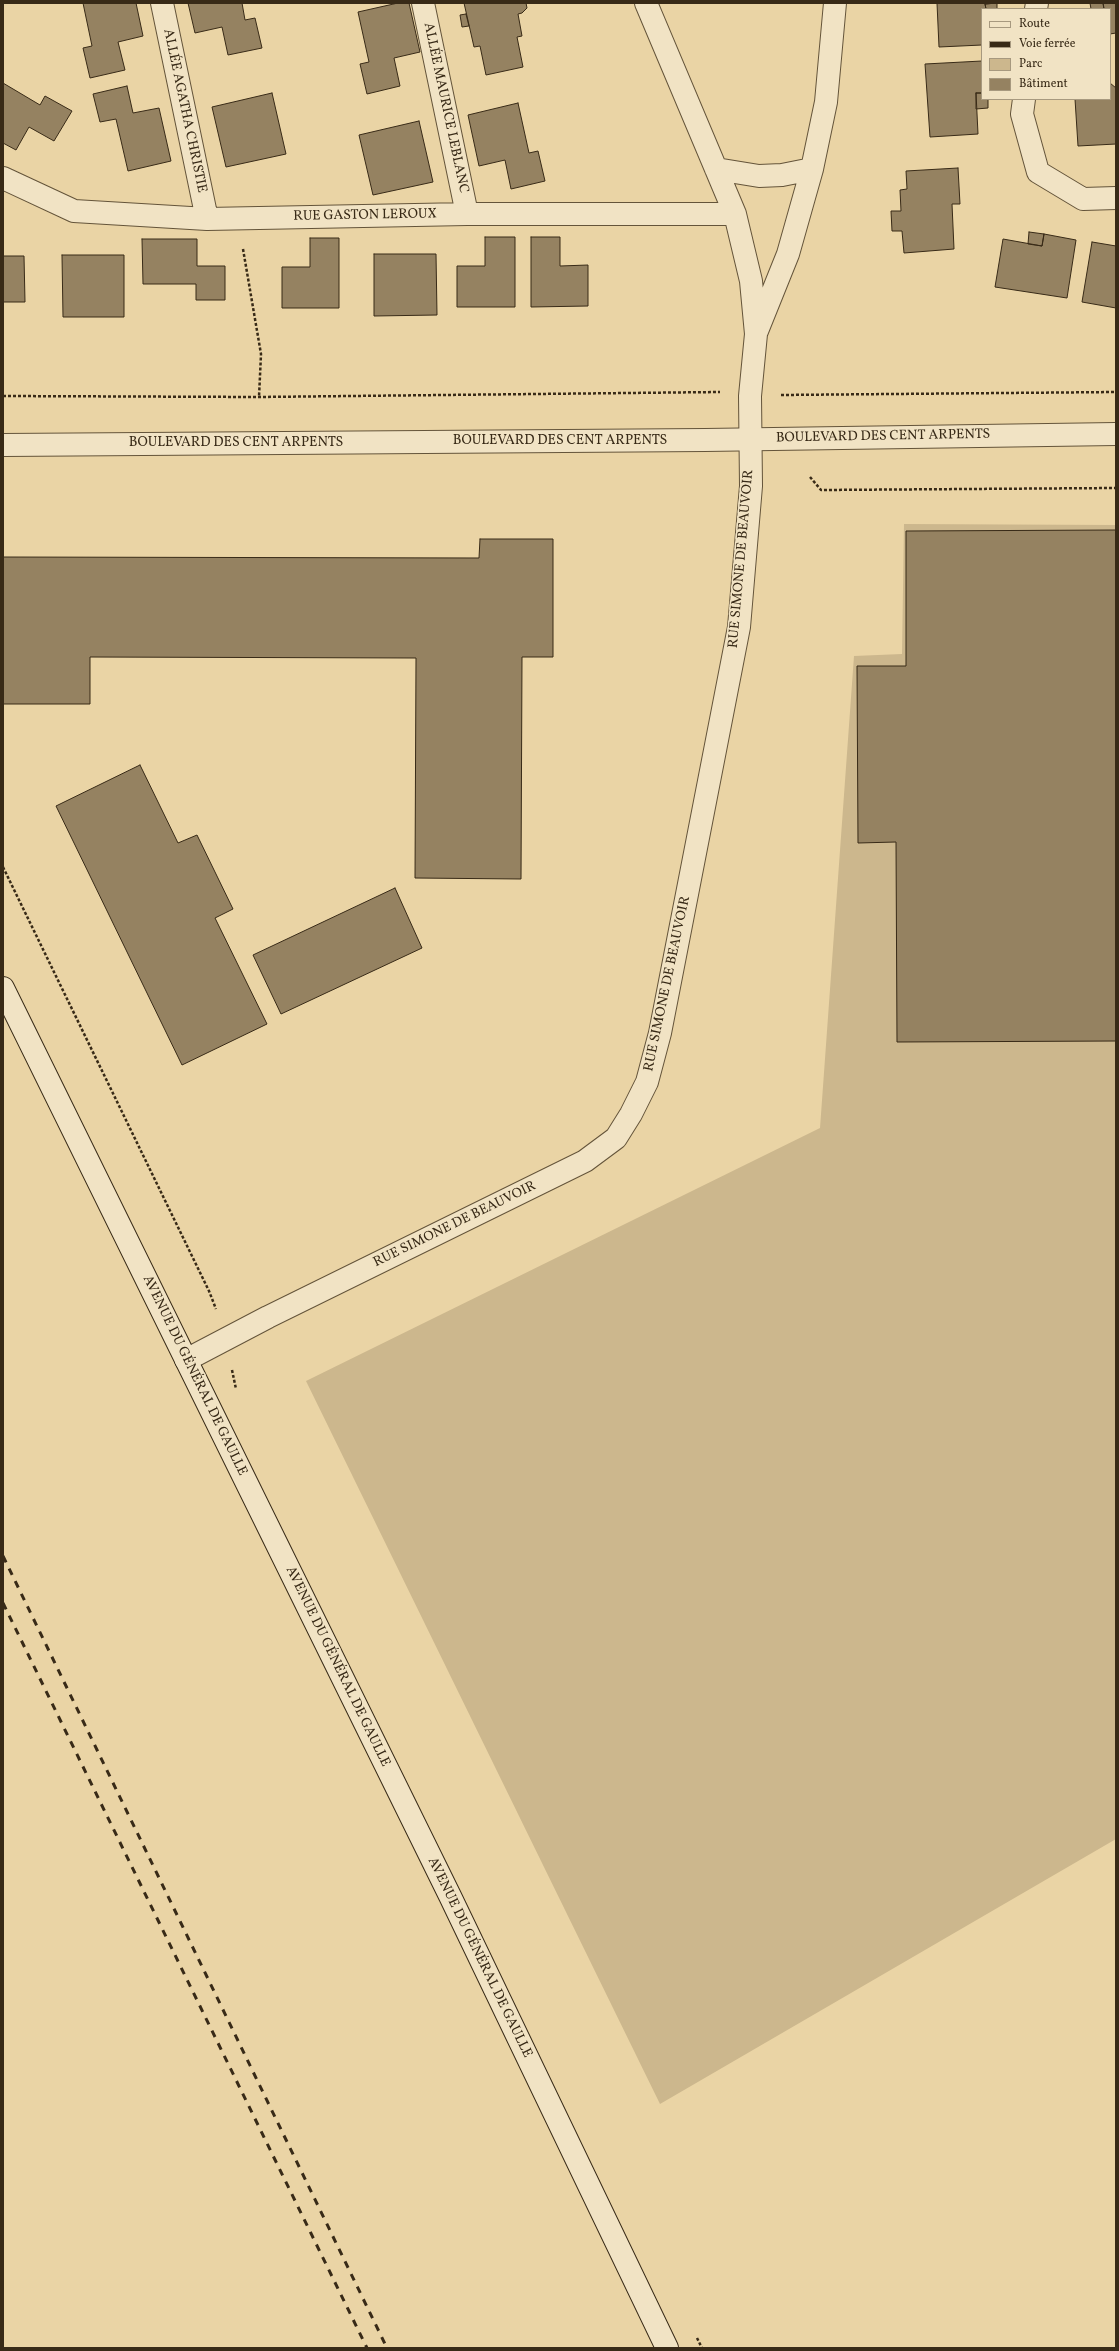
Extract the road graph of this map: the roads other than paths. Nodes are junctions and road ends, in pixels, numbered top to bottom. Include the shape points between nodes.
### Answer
1 (162, 3) edge
2 (423, 3) edge
3 (646, 3) edge
4 (836, 3) edge
5 (1024, 100) edge
6 (812, 168) junction
7 (716, 169) junction
8 (3, 178) edge
9 (1116, 198) edge
10 (467, 214) junction
11 (735, 214) junction
12 (206, 220) junction
13 (756, 334) junction
14 (1116, 434) edge
15 (749, 439) junction
16 (3, 445) edge
17 (3, 988) edge
18 (186, 1360) junction
19 (666, 2348) edge

1 - 12 street, ALLÉE AGATHA CHRISTIE
2 - 10 street, ALLÉE MAURICE LEBLANC
3 - 7 street
4 - 6 street via 826,102
5 - 9 street via 1022,114 1038,172 1083,199
6 - 7 street via 782,175 758,176
6 - 13 street via 788,254
7 - 11 street
8 - 12 street, RUE GASTON LEROUX via 74,211
10 - 11 street, RUE GASTON LEROUX
10 - 12 street, RUE GASTON LEROUX
11 - 13 street via 751,281
13 - 15 street, RUE SIMONE DE BEAUVOIR
14 - 15 street, BOULEVARD DES CENT ARPENTS
15 - 16 street, BOULEVARD DES CENT ARPENTS
15 - 18 street, RUE SIMONE DE BEAUVOIR via 751,486 739,626 660,1033 647,1082 631,1114 616,1138 585,1161
17 - 18 street, AVENUE DU GÉNÉRAL DE GAULLE
18 - 19 street, AVENUE DU GÉNÉRAL DE GAULLE via 446,1889

